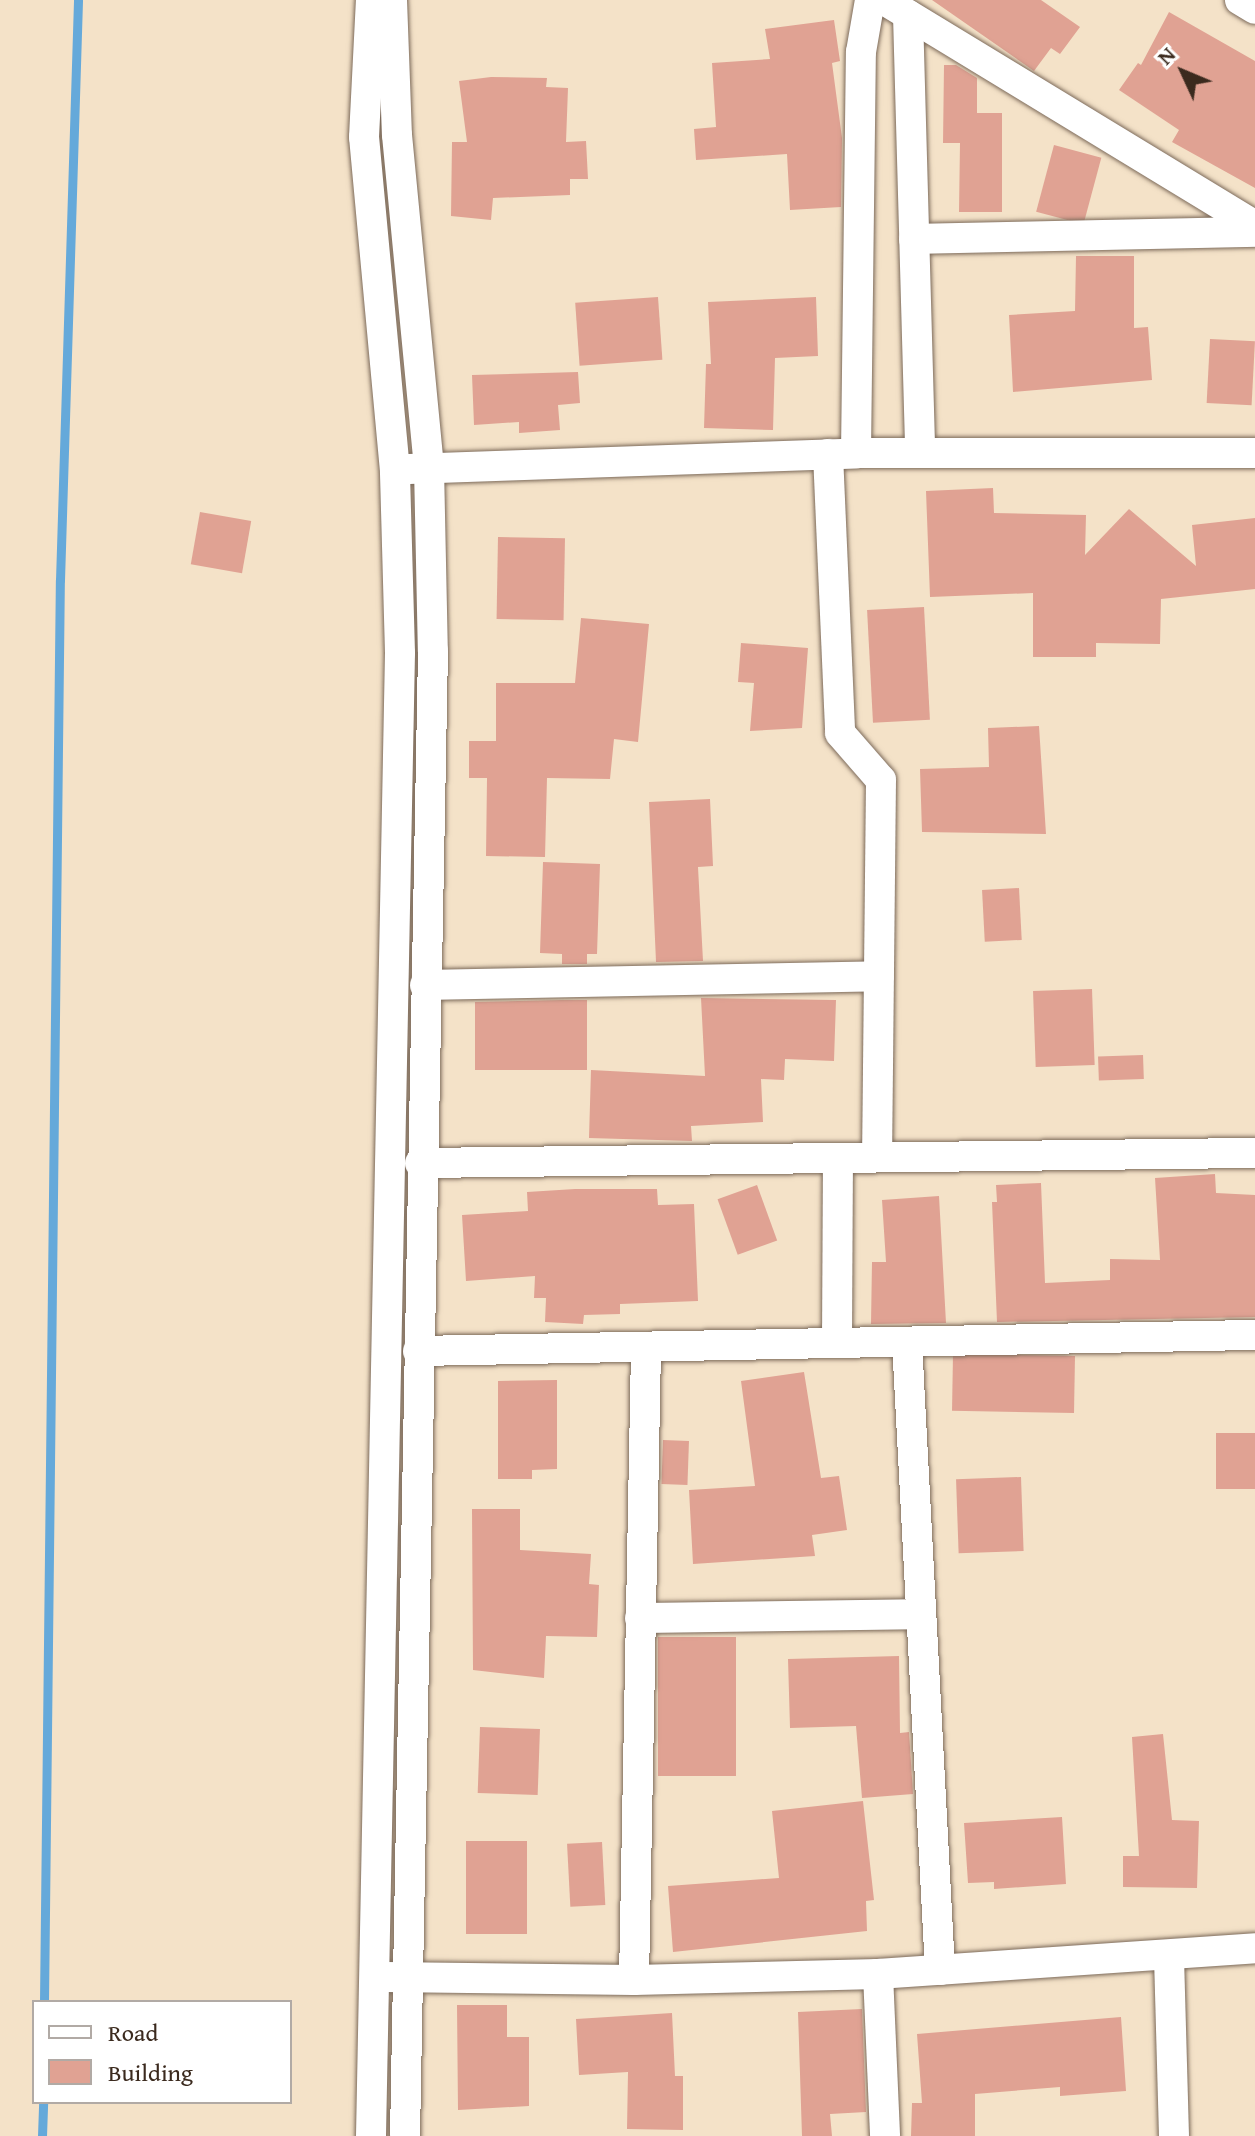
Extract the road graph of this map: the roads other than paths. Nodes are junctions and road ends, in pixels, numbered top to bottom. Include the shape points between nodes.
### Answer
1 (371, 0) edge
2 (392, 0) edge
3 (870, 0) edge
4 (1240, 0) edge
5 (896, 8) edge
6 (1255, 9) edge
7 (1255, 226) edge
8 (1255, 232) edge
9 (914, 239) junction
10 (842, 453) junction
11 (920, 453) junction
12 (1255, 453) edge
13 (429, 467) junction
14 (395, 471) junction
15 (879, 976) junction
16 (425, 985) junction
17 (1255, 1153) edge
18 (877, 1156) junction
19 (838, 1158) junction
20 (420, 1163) junction
21 (1255, 1335) edge
22 (907, 1342) junction
23 (837, 1343) junction
24 (646, 1347) junction
25 (418, 1351) junction
26 (918, 1614) junction
27 (640, 1618) junction
28 (1255, 1948) edge
29 (1169, 1957) junction
30 (940, 1970) junction
31 (878, 1974) junction
32 (405, 1976) junction
33 (372, 1977) junction
34 (634, 1980) junction
35 (371, 2136) edge
36 (405, 2136) edge
37 (885, 2136) edge
38 (1174, 2136) edge

1 - 14 street via 364,137
2 - 13 street via 397,135
3 - 10 street via 861,52
4 - 6 street
5 - 7 street
5 - 9 street
8 - 9 street
9 - 11 street
10 - 11 street
10 - 13 street
10 - 15 street via 840,733 881,780
11 - 12 street
13 - 14 street
13 - 16 street via 433,651
14 - 33 street via 400,653
15 - 16 street
15 - 18 street
16 - 20 street
17 - 18 street
18 - 19 street
19 - 20 street
19 - 23 street
20 - 25 street
21 - 22 street
22 - 23 street
22 - 26 street
23 - 24 street
24 - 25 street
24 - 27 street
25 - 32 street
26 - 27 street
26 - 30 street
27 - 34 street
28 - 29 street
29 - 30 street
29 - 38 street
30 - 31 street
31 - 34 street
31 - 37 street
32 - 33 street
32 - 34 street
32 - 36 street
33 - 35 street

